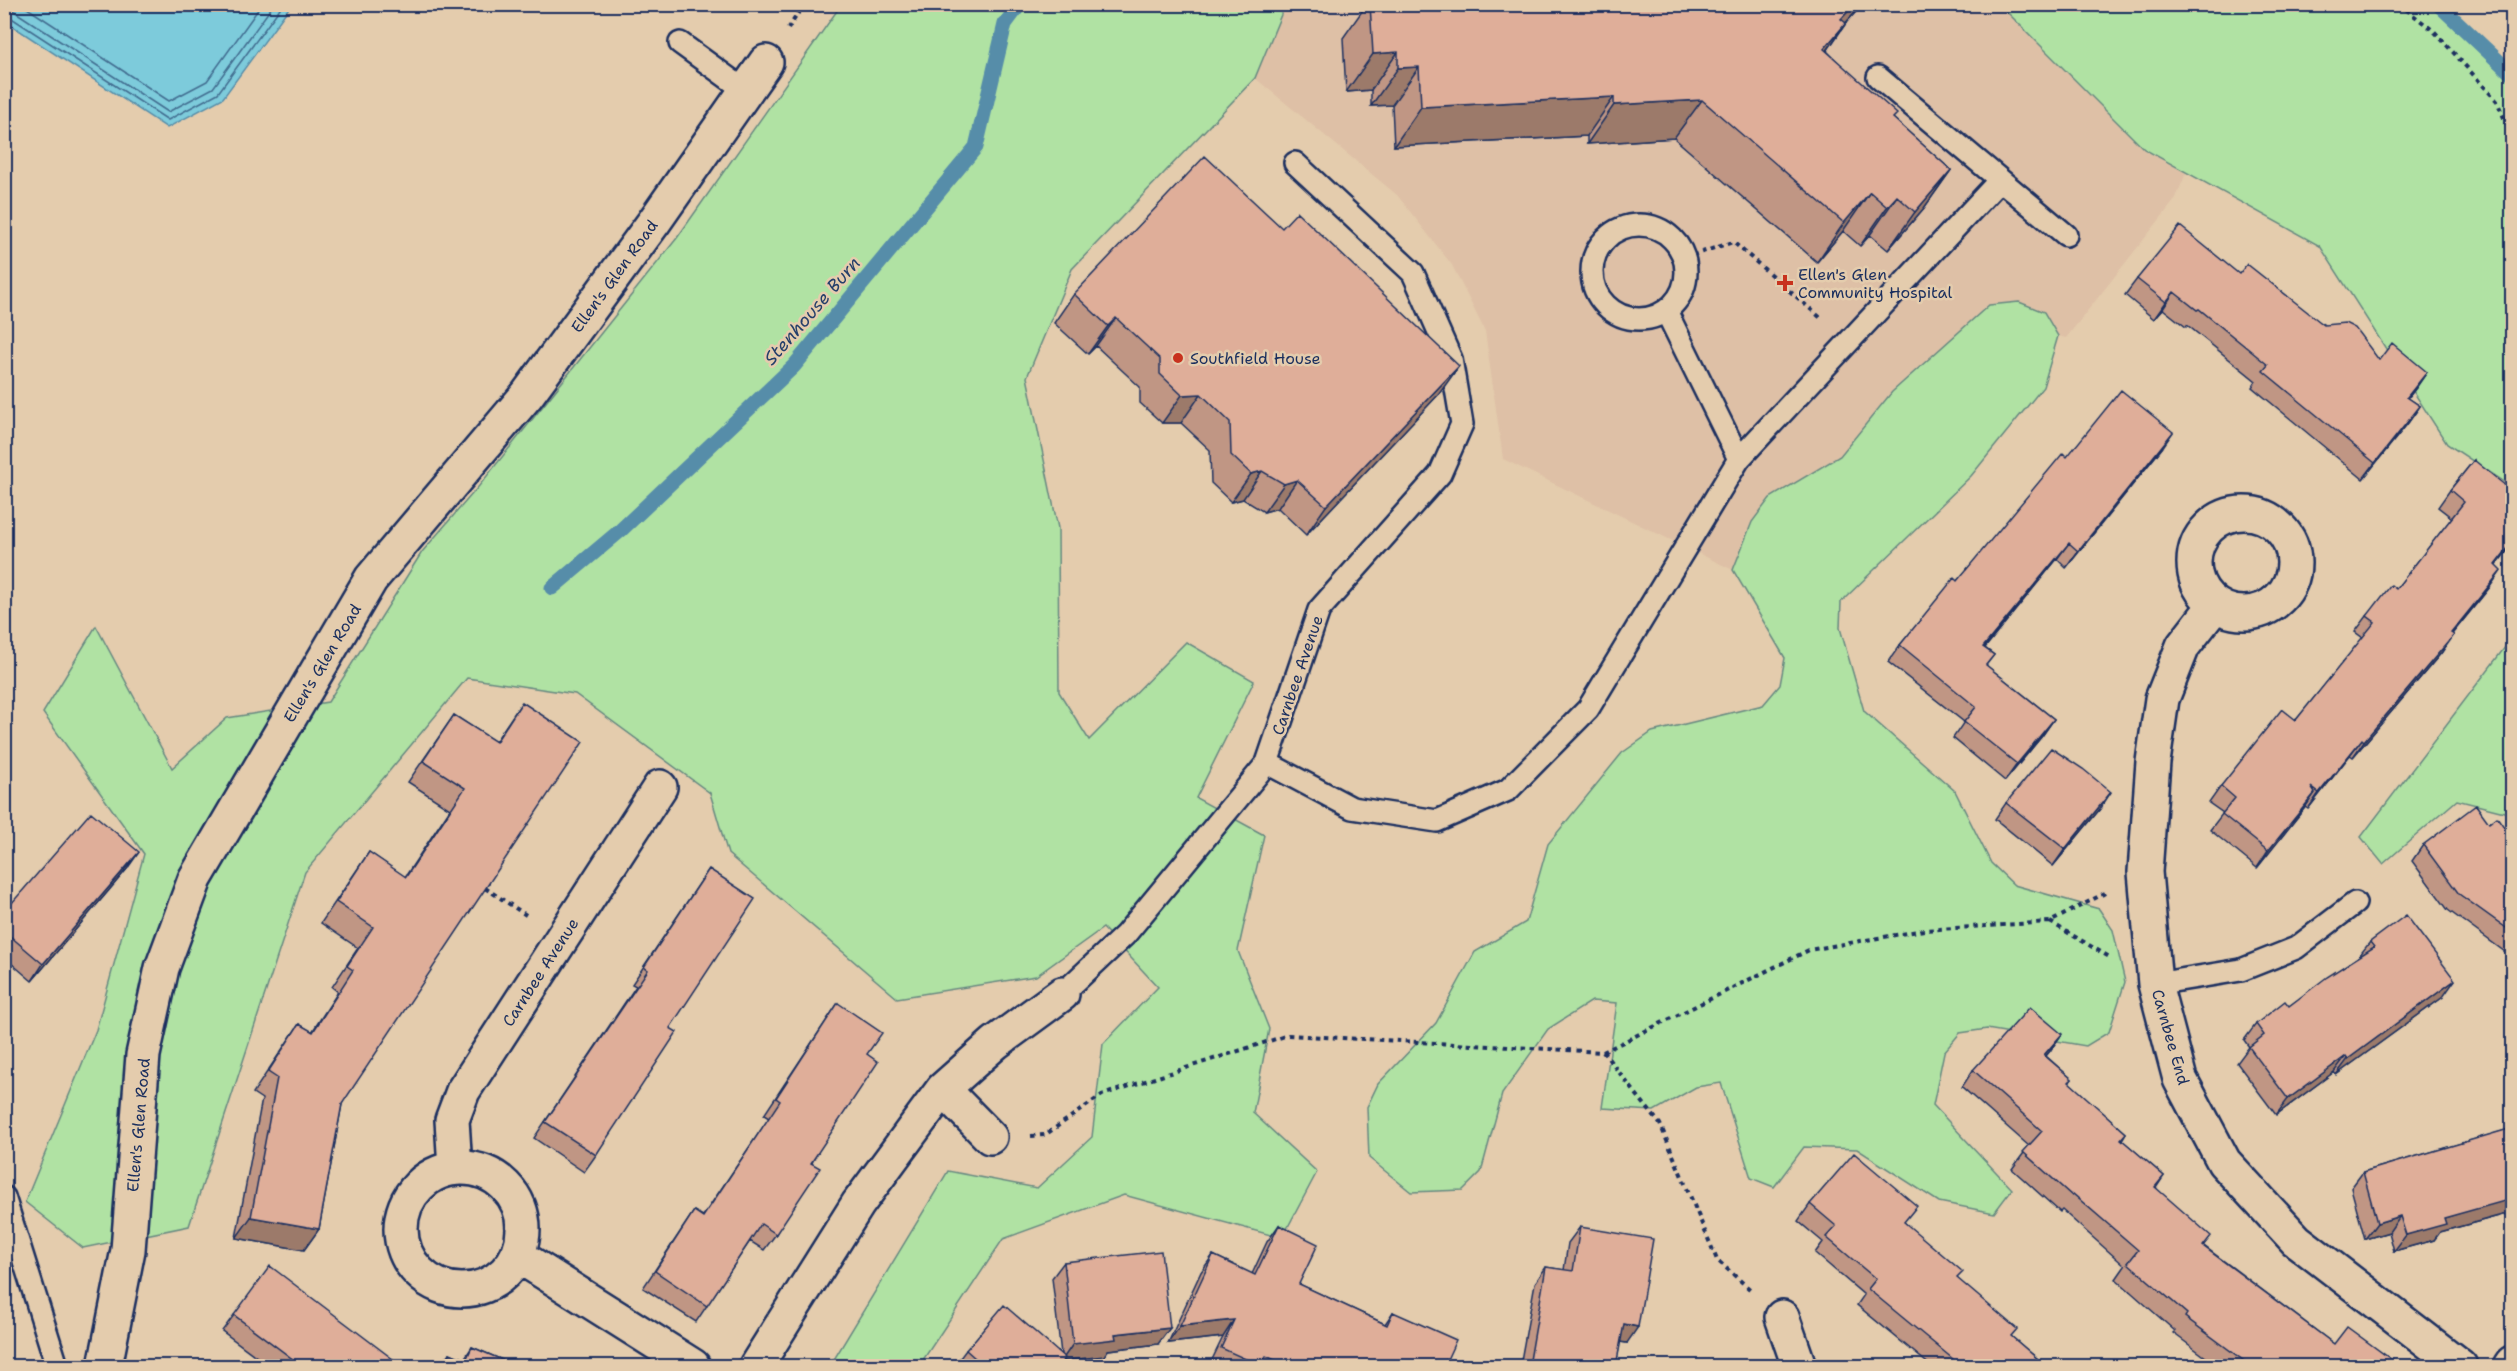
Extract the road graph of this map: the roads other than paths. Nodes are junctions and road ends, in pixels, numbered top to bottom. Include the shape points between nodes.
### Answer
1 (680, 44) dead end
2 (766, 62) dead end
3 (1878, 77) dead end
4 (746, 91) junction
5 (1295, 163) dead end
6 (2000, 180) junction
7 (2066, 235) dead end
8 (1666, 311) junction
9 (1739, 459) junction
10 (2215, 605) dead end
11 (1267, 763) junction
12 (660, 787) dead end
13 (2355, 903) dead end
14 (2155, 984) junction
15 (1062, 994) joint
16 (943, 1089) junction
17 (990, 1137) road end
18 (455, 1168) junction
19 (4, 1197) edge
20 (517, 1255) junction
21 (1782, 1317) road end
22 (57, 1366) edge
23 (105, 1366) edge
24 (693, 1366) edge
25 (756, 1366) edge
26 (1799, 1366) edge
27 (2460, 1366) edge

1 - 4 lane
2 - 4 street, Ellen's Glen Road
3 - 6 lane
4 - 23 street, Ellen's Glen Road via 527,395 371,579 195,879 162,968 143,1055 128,1250
5 - 11 lane, Carnbee Avenue via 1413,273 1451,359 1462,424 1440,474 1319,610
6 - 7 lane
6 - 9 lane
8 - 8 lane via 1635,319 1619,315 1605,305 1596,292 1593,260 1611,233 1640,225 1667,234 1678,245 1684,258 1684,288
8 - 9 lane
9 - 11 lane via 1588,709 1508,790 1437,821 1352,808
10 - 14 street, Carnbee End via 2183,646 2162,699 2145,872
11 - 15 lane, Carnbee Avenue via 1125,935
12 - 18 street, Carnbee Avenue via 463,1091 452,1120
13 - 14 lane via 2296,948 2241,970
14 - 27 street, Carnbee End via 2180,1079 2224,1162 2295,1240
15 - 16 street, Carnbee Avenue via 995,1043
16 - 17 street
16 - 25 street, Carnbee Avenue via 858,1204
18 - 20 street via 474,1168 506,1186 522,1219
18 - 20 street via 426,1180 406,1203 400,1224 403,1245 412,1264 427,1279 446,1288 467,1289 487,1284 505,1272
19 - 22 lane
20 - 24 street
21 - 26 street

